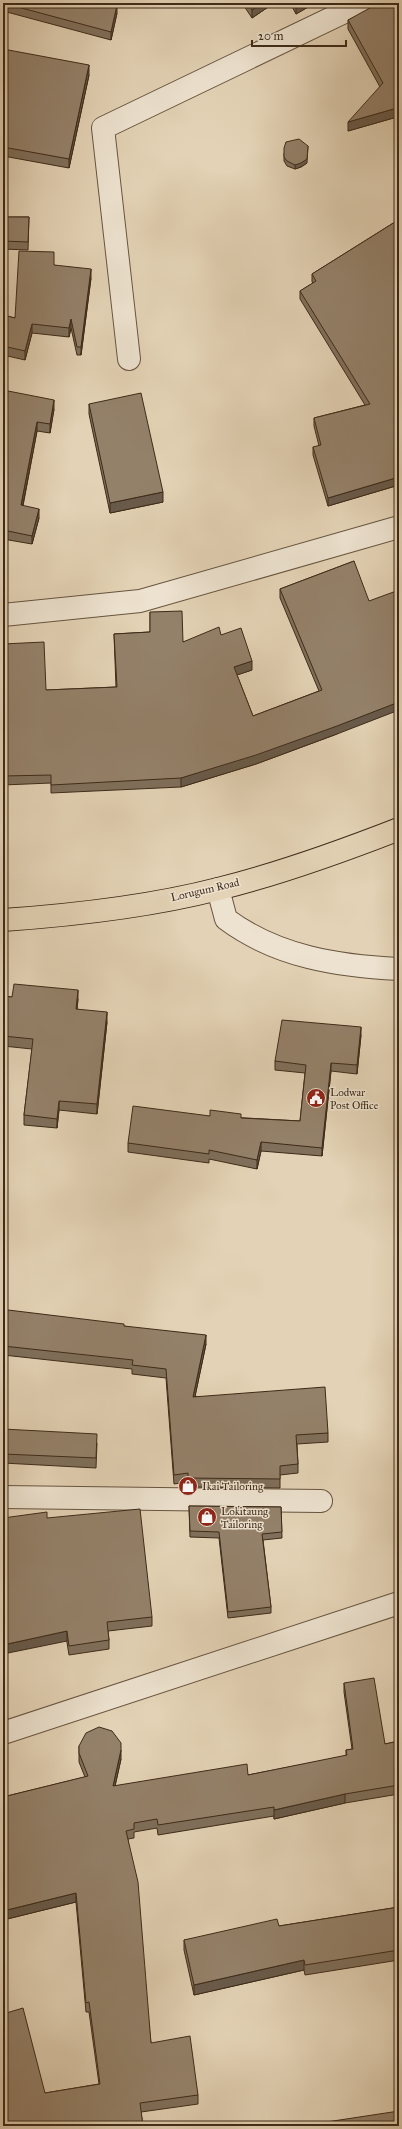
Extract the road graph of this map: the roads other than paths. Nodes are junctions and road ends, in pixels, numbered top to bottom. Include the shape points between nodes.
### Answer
1 (363, 3) edge
2 (129, 359) dead end
3 (399, 527) edge
4 (3, 615) edge
5 (399, 829) edge
6 (218, 889) junction
7 (3, 920) edge
8 (399, 969) edge
9 (3, 1497) edge
10 (321, 1501) dead end
11 (399, 1603) edge
12 (3, 1733) edge

1 - 2 street via 103,128
3 - 4 street via 140,601
5 - 6 main road, Lorugum Road via 296,866
6 - 7 main road, Lorugum Road via 62,916
6 - 8 street via 226,919 265,942 315,960
9 - 10 street
11 - 12 street

